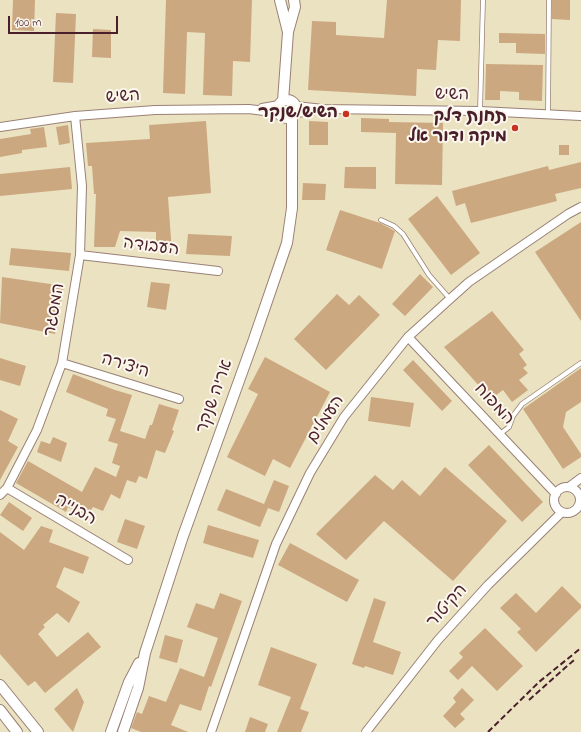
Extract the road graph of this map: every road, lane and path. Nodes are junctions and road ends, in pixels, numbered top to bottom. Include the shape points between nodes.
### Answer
1 (483, 0) edge
2 (549, 0) edge
3 (280, 2) edge
4 (295, 3) edge
5 (288, 32) junction
6 (288, 109) junction
7 (480, 111) junction
8 (548, 115) junction
9 (75, 116) junction
10 (581, 116) edge
11 (0, 127) edge
12 (581, 207) edge
13 (381, 220) dead end
14 (80, 255) junction
15 (218, 271) dead end
16 (450, 299) junction
17 (408, 337) junction
18 (62, 363) junction
19 (581, 363) edge
20 (179, 399) dead end
21 (500, 435) junction
22 (581, 478) edge
23 (569, 487) junction
24 (7, 488) junction
25 (556, 494) junction
26 (580, 494) edge
27 (0, 495) edge
28 (562, 512) junction
29 (128, 560) dead end
30 (145, 653) junction
31 (0, 685) edge
32 (0, 710) edge
33 (18, 732) edge
34 (38, 732) edge
35 (111, 732) edge
36 (123, 732) edge
37 (211, 732) edge
38 (366, 732) edge

1 - 7 lane
2 - 8 lane
3 - 4 lane via 284,8
3 - 5 street, אריה שנקר
4 - 5 street, אריה שנקר
5 - 6 street, אריה שנקר
6 - 7 street, השיש
6 - 9 street, השיש via 156,110
6 - 30 street, אריה שנקר via 292,147 292,208 287,243 254,342 183,536
7 - 8 street, השיש
8 - 10 street, השיש
9 - 11 street, השיש
9 - 14 street, המסגר via 82,186
12 - 16 street, העמלים via 469,282
13 - 16 lane via 403,234 426,270
14 - 15 street, העבודה
14 - 18 street, המסגר
16 - 17 street, העמלים
17 - 21 street, המפוח
17 - 37 street, העמלים via 344,417 310,473 262,580
18 - 20 street, היצירה
18 - 24 street, המסגר via 37,430
19 - 21 lane via 522,404 509,427
21 - 25 street, המפוח
22 - 23 street
23 - 25 street via 562,488
23 - 26 street
24 - 27 street, המסגר
24 - 29 street, הבנייה
25 - 28 street via 556,506
26 - 28 street via 580,503 575,510
28 - 38 street, הקיטור via 493,580 443,635
30 - 35 street, אריה שנקר via 129,682
30 - 36 street, אריה שנקר via 138,688
31 - 34 street
32 - 33 street

